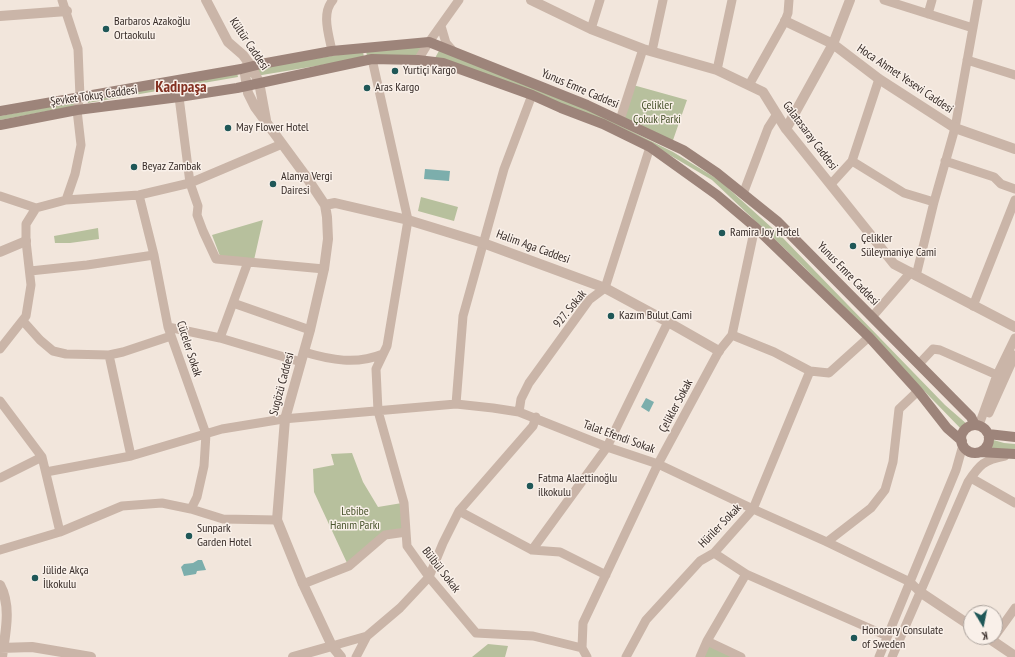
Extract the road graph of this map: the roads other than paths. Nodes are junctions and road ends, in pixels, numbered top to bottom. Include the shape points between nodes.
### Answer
1 (62, 0) edge
2 (206, 0) edge
3 (458, 0) edge
4 (532, 0) edge
5 (600, 0) edge
6 (664, 0) edge
7 (732, 0) edge
8 (789, 0) edge
9 (850, 0) edge
10 (884, 0) edge
11 (932, 0) edge
12 (978, 0) edge
13 (329, 1) edge
14 (67, 12) junction
15 (928, 14) junction
16 (0, 16) edge
17 (785, 21) junction
18 (441, 26) junction
19 (972, 28) junction
20 (590, 29) junction
21 (429, 42) junction
22 (832, 44) junction
23 (332, 50) junction
24 (647, 50) junction
25 (454, 51) junction
26 (372, 59) junction
27 (418, 60) junction
28 (967, 60) junction
29 (244, 68) junction
30 (717, 70) junction
31 (1015, 75) edge
32 (879, 79) junction
33 (259, 82) junction
34 (749, 85) junction
35 (243, 86) junction
36 (532, 95) junction
37 (180, 97) junction
38 (80, 98) junction
39 (78, 110) junction
40 (0, 111) edge
41 (777, 114) junction
42 (620, 120) junction
43 (266, 124) junction
44 (0, 125) edge
45 (954, 128) junction
46 (786, 129) junction
47 (282, 144) junction
48 (650, 147) junction
49 (1015, 149) edge
50 (852, 161) junction
51 (945, 161) junction
52 (190, 183) junction
53 (831, 184) junction
54 (1015, 189) edge
55 (743, 194) junction
56 (139, 195) junction
57 (0, 196) edge
58 (66, 200) junction
59 (1015, 200) edge
60 (934, 202) junction
61 (325, 205) junction
62 (36, 208) junction
63 (408, 220) junction
64 (756, 227) junction
65 (26, 241) junction
66 (483, 243) junction
67 (0, 252) edge
68 (154, 255) junction
69 (248, 262) junction
70 (324, 269) junction
71 (30, 271) junction
72 (913, 274) junction
73 (605, 288) junction
74 (232, 303) junction
75 (973, 306) junction
76 (872, 317) junction
77 (23, 321) junction
78 (668, 322) junction
79 (168, 326) junction
80 (1015, 327) edge
81 (310, 330) junction
82 (732, 335) junction
83 (171, 336) junction
84 (869, 337) junction
85 (220, 338) junction
86 (1015, 338) edge
87 (0, 349) edge
88 (719, 351) junction
89 (383, 354) junction
90 (109, 355) junction
91 (1015, 355) edge
92 (303, 357) junction
93 (919, 364) junction
94 (810, 371) junction
95 (997, 375) junction
96 (918, 391) junction
97 (0, 401) edge
98 (456, 404) junction
99 (378, 411) junction
100 (519, 412) junction
101 (536, 417) junction
102 (285, 419) junction
103 (981, 428) junction
104 (206, 434) junction
105 (1015, 438) edge
106 (962, 443) junction
107 (607, 447) junction
108 (980, 452) junction
109 (1013, 455) edge
110 (131, 456) junction
111 (42, 457) junction
112 (658, 464) junction
113 (46, 472) junction
114 (0, 478) edge
115 (971, 478) junction
116 (1015, 503) edge
117 (191, 509) junction
118 (753, 509) junction
119 (459, 511) junction
120 (277, 520) junction
121 (60, 532) junction
122 (406, 532) junction
123 (827, 542) junction
124 (0, 550) edge
125 (532, 550) junction
126 (714, 553) junction
127 (746, 574) junction
128 (606, 575) junction
129 (429, 577) junction
130 (910, 582) junction
131 (303, 584) junction
132 (0, 585) edge
133 (920, 592) junction
134 (1015, 608) edge
135 (963, 621) edge
136 (1003, 624) edge
137 (368, 636) junction
138 (888, 636) junction
139 (707, 641) junction
140 (1001, 645) edge
141 (332, 646) junction
142 (582, 648) junction
143 (2, 651) edge
144 (1015, 656) edge
145 (85, 657) edge
146 (293, 657) edge
147 (341, 657) edge
148 (356, 657) edge
149 (586, 657) edge
150 (626, 657) edge
151 (700, 657) edge
152 (741, 657) edge
153 (879, 657) edge
154 (892, 657) edge

1 - 14 street
2 - 29 street, Kültür Caddesi via 228,42 243,55
3 - 18 street
4 - 20 street, Galatasaray Caddesi
5 - 20 street
6 - 24 street
7 - 30 street
8 - 17 street
9 - 22 street
10 - 15 street
11 - 15 street
12 - 19 street
13 - 23 street via 326,17
14 - 16 street
14 - 38 street via 78,49
15 - 19 street
17 - 22 street, Hoca Ahmet Yesevi Caddesi
17 - 34 street
18 - 21 street
18 - 25 street via 446,43
19 - 28 street
20 - 24 street, Galatasaray Caddesi
21 - 23 main road, Yunus Emre Caddesi
21 - 25 main road, Yunus Emre Caddesi
21 - 27 street
22 - 32 street, Hoca Ahmet Yesevi Caddesi
22 - 46 street
23 - 29 main road, Yunus Emre Caddesi
24 - 30 street, Galatasaray Caddesi
24 - 42 street
25 - 42 main road, Yunus Emre Caddesi
26 - 27 main road, Yunus Emre Caddesi
26 - 33 main road, Yunus Emre Caddesi
26 - 63 street
27 - 36 main road, Yunus Emre Caddesi via 443,63
28 - 31 street
28 - 45 street
29 - 33 street, Kültür Caddesi
29 - 35 street, Sugözü Caddesi
29 - 38 main road, Şevket Tokuş Caddesi
30 - 34 street, Galatasaray Caddesi
32 - 45 street, Hoca Ahmet Yesevi Caddesi
32 - 50 street
33 - 35 main road, Yunus Emre Caddesi
33 - 43 street, Kültür Caddesi
34 - 41 street, Galatasaray Caddesi via 763,92
35 - 37 main road, Şevket Tokuş Caddesi
35 - 43 street, Sugözü Caddesi
36 - 48 main road, Yunus Emre Caddesi via 603,124
36 - 66 street via 504,169
37 - 39 main road, Şevket Tokuş Caddesi
37 - 52 street
38 - 39 street
38 - 40 main road, Şevket Tokuş Caddesi
39 - 44 main road, Şevket Tokuş Caddesi
39 - 58 street via 81,146
41 - 46 street, Galatasaray Caddesi
41 - 55 street via 768,128
42 - 55 main road, Yunus Emre Caddesi via 683,150
43 - 47 street, Sugözü Caddesi
45 - 49 street, Hoca Ahmet Yesevi Caddesi
45 - 51 street
46 - 53 street, Galatasaray Caddesi
47 - 52 street
47 - 61 street, Sugözü Caddesi
48 - 64 main road, Yunus Emre Caddesi via 717,195
48 - 73 street, 927. Sokak
50 - 53 street
50 - 60 street via 904,193
51 - 54 street via 994,177 1000,184
51 - 60 street
52 - 56 street
52 - 69 street via 198,206 197,215 216,259
53 - 72 street, Galatasaray Caddesi via 894,264
55 - 76 main road, Yunus Emre Caddesi via 778,222
56 - 58 street
56 - 68 street, Cüceler Sokak
57 - 62 street
58 - 62 street
59 - 75 street
60 - 72 street
61 - 63 street, Halim Aga Caddesi via 334,203
61 - 70 street, Sugözü Caddesi via 328,239
62 - 65 street via 26,224
63 - 66 street, Halim Aga Caddesi
63 - 89 street, Bülbül Sokak via 387,346
64 - 82 street, Çelikler Sokak
64 - 84 main road, Yunus Emre Caddesi
65 - 67 street
65 - 71 street
66 - 73 street, Halim Aga Caddesi
66 - 98 street via 463,316
68 - 71 street
68 - 79 street, Cüceler Sokak
69 - 70 street
69 - 74 street
70 - 81 street, Sugözü Caddesi
71 - 77 street via 31,285
72 - 75 street, Galatasaray Caddesi
72 - 76 street
73 - 78 street, Halim Aga Caddesi
73 - 100 street, 927. Sokak via 589,300 529,382 521,399
74 - 81 street
74 - 85 street
75 - 80 street, Galatasaray Caddesi
76 - 93 main road, Yunus Emre Caddesi
77 - 87 street
77 - 90 street via 53,352
78 - 88 street, Halim Aga Caddesi
78 - 107 street
79 - 83 street, Cüceler Sokak
79 - 85 street
81 - 92 street, Sugözü Caddesi
82 - 88 street, Çelikler Sokak
82 - 94 street via 774,352
83 - 90 street
83 - 104 street, Cüceler Sokak
84 - 94 street via 829,373
84 - 96 main road, Yunus Emre Caddesi
85 - 92 street
86 - 95 street
88 - 112 street, Çelikler Sokak
89 - 92 street via 358,361
89 - 99 street, Bülbül Sokak via 376,369
90 - 110 street
91 - 103 street
92 - 102 street, Sugözü Caddesi
93 - 95 street via 933,349
93 - 103 main road, Yunus Emre Caddesi
94 - 118 street, Hüriler Sokak
95 - 103 street
96 - 106 main road, Yunus Emre Caddesi
96 - 123 street via 899,409 893,462 885,490 871,508
97 - 111 street
98 - 99 street, Talat Efendi Sokak
98 - 100 street, Talat Efendi Sokak
99 - 102 street, Talat Efendi Sokak
99 - 122 street, Bülbül Sokak via 404,503
100 - 101 street, Talat Efendi Sokak
101 - 107 street, Talat Efendi Sokak
101 - 119 street via 533,426
102 - 104 street, Talat Efendi Sokak
102 - 120 street, Sugözü Caddesi
103 - 105 main road
103 - 106 main road via 966,428
103 - 108 main road via 989,438 987,447
104 - 110 street, Talat Efendi Sokak
104 - 117 street, Cüceler Sokak via 204,466 197,498
106 - 108 main road via 972,452
106 - 130 street via 956,470
107 - 112 street, Talat Efendi Sokak
107 - 125 street
108 - 109 main road
109 - 115 street via 990,458
110 - 113 street, Talat Efendi Sokak
111 - 113 street
111 - 114 street
112 - 118 street, Talat Efendi Sokak
112 - 128 street, Çelikler Sokak
113 - 121 street
115 - 116 street
115 - 133 street
117 - 120 street via 223,519
117 - 121 street via 162,503 122,506
118 - 123 street, Talat Efendi Sokak
118 - 126 street, Hüriler Sokak
119 - 125 street
119 - 129 street
120 - 131 street, Sugözü Caddesi
121 - 124 street
122 - 129 street, Bülbül Sokak via 408,546
122 - 131 street via 385,535 349,566
123 - 130 street, Talat Efendi Sokak
125 - 128 street via 560,552
126 - 127 street
126 - 150 street, Hüriler Sokak via 700,561 646,620
127 - 138 street
127 - 139 street
128 - 142 street, Çelikler Sokak via 583,623
129 - 137 street via 400,608
129 - 142 street, Bülbül Sokak via 476,633 533,636
130 - 133 street, Talat Efendi Sokak
130 - 138 street
131 - 141 street, Sugözü Caddesi
132 - 143 street via 5,594 7,615
133 - 135 street
133 - 154 street
134 - 136 street
137 - 141 street
137 - 148 street
138 - 153 street
139 - 151 street
139 - 152 street
140 - 144 street
141 - 146 street
141 - 147 street, Sugözü Caddesi
142 - 149 street, Çelikler Sokak
143 - 145 street via 32,647

